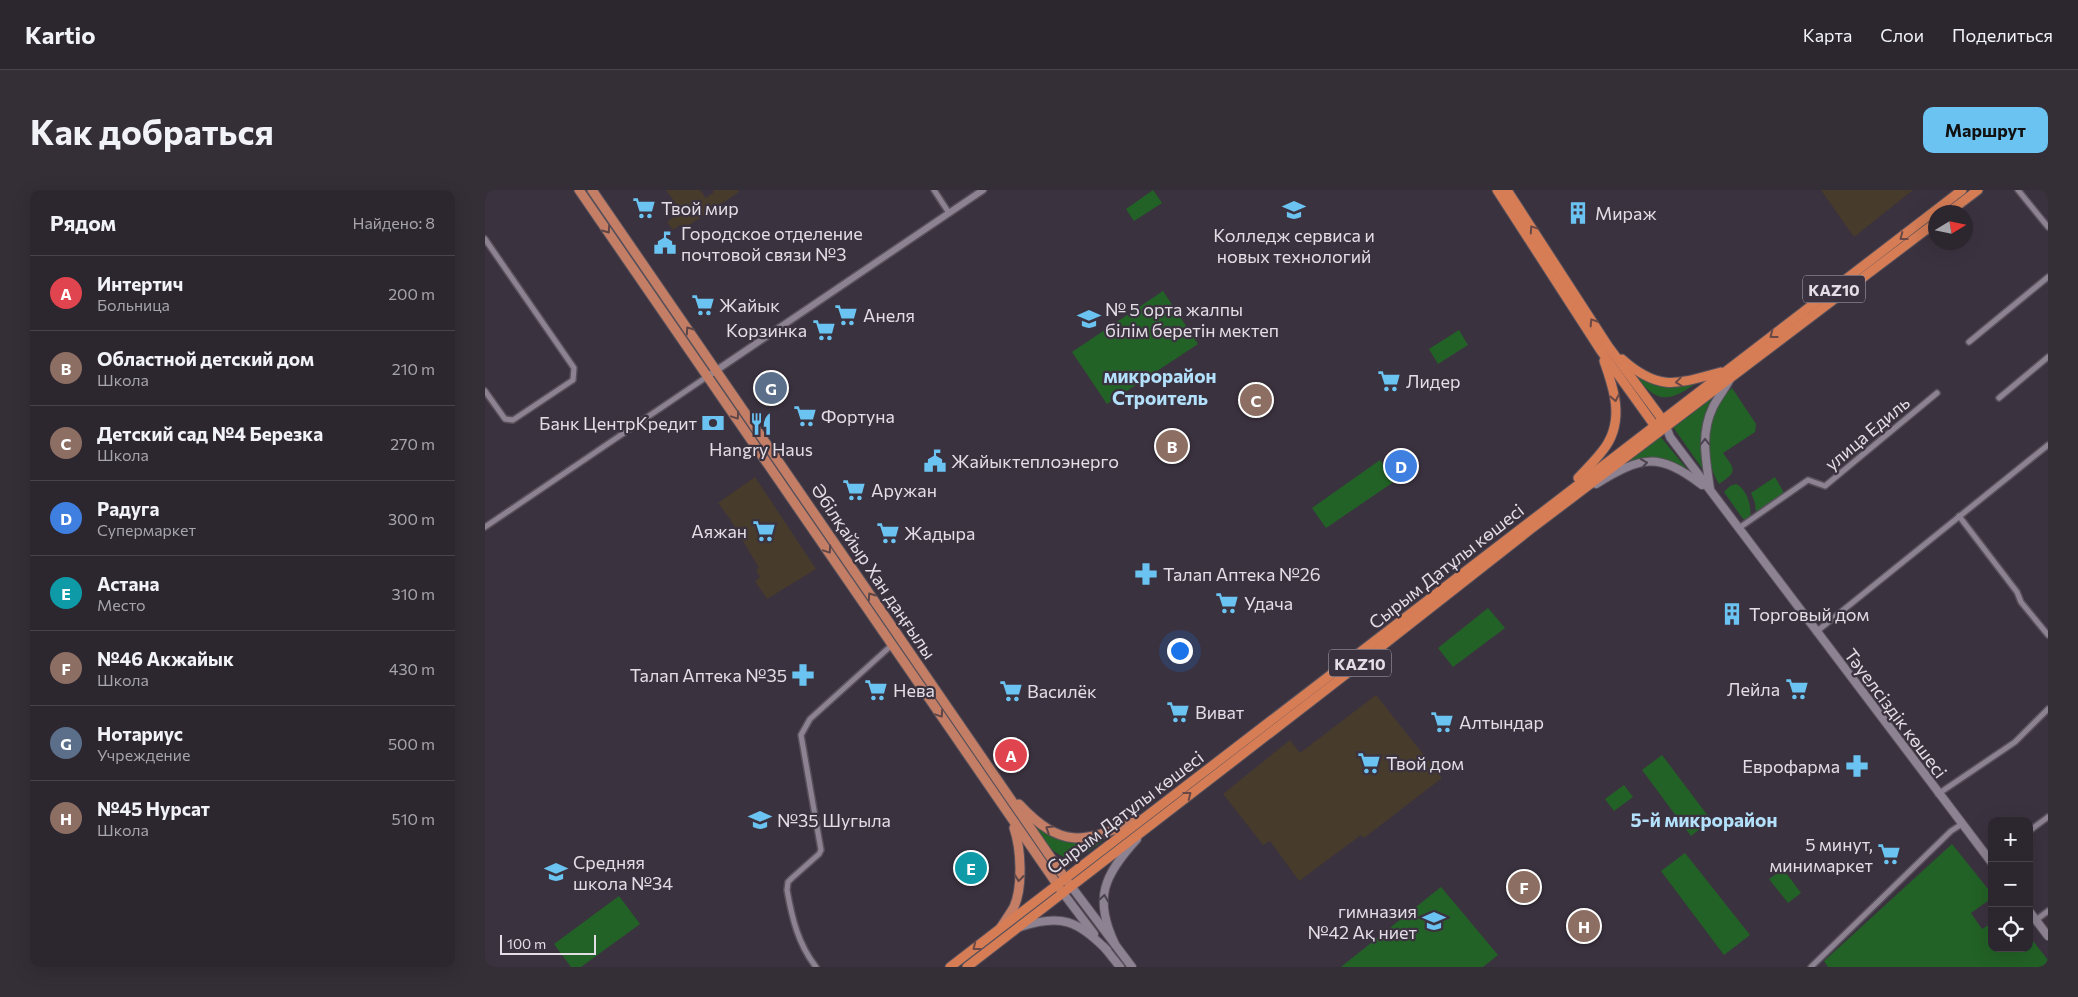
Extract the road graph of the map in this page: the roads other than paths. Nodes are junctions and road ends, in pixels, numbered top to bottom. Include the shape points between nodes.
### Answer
1 (579, 190) edge
2 (592, 190) edge
3 (934, 190) edge
4 (983, 190) edge
5 (1497, 190) edge
6 (1507, 190) edge
7 (1962, 190) edge
8 (1978, 190) edge
9 (2018, 190) edge
10 (1958, 205) edge
11 (949, 213) junction
12 (2048, 227) edge
13 (1928, 228) edge
14 (485, 239) edge
15 (2048, 277) edge
16 (1969, 342) dead end
17 (1604, 348) junction
18 (2048, 357) edge
19 (716, 370) junction
20 (1728, 374) junction
21 (708, 376) junction
22 (485, 391) edge
23 (1937, 393) dead end
24 (1999, 398) dead end
25 (1660, 425) junction
26 (2048, 445) edge
27 (1710, 491) junction
28 (1567, 497) junction
29 (1959, 516) junction
30 (486, 525) edge
31 (1739, 528) junction
32 (1816, 632) junction
33 (2048, 635) edge
34 (899, 636) junction
35 (893, 644) junction
36 (2048, 709) edge
37 (1000, 784) junction
38 (1938, 794) junction
39 (1008, 814) junction
40 (2048, 817) edge
41 (1147, 822) junction
42 (1962, 824) junction
43 (2033, 828) edge
44 (1988, 857) edge
45 (1065, 878) junction
46 (1057, 884) junction
47 (1071, 886) junction
48 (1063, 892) junction
49 (2048, 911) edge
50 (2033, 916) edge
51 (2036, 920) junction
52 (1001, 928) junction
53 (1016, 928) junction
54 (2048, 936) edge
55 (1115, 944) junction
56 (1107, 950) junction
57 (815, 967) edge
58 (950, 967) edge
59 (967, 967) edge
60 (1120, 967) edge
61 (1133, 967) edge
62 (1811, 967) edge

1 -> 21 main road, Әбілқайыр Хан даңғылы
19 -> 2 main road, Әбілқайыр Хан даңғылы
3 - 11 street
4 - 11 street
5 - 17 highway via 1563,293
17 -> 6 highway via 1580,301
7 -> 20 highway, Сырым Датұлы көшесі / KAZ10
8 - 10 highway
9 - 12 street
11 - 19 street
13 - 20 highway, Сырым Датұлы көшесі / KAZ10
14 - 22 street via 574,368 575,375 573,380 513,420 505,419
15 - 16 street
20 -> 17 highway via 1681,382 1652,380
17 - 25 highway
17 -> 28 highway via 1616,419 1606,447
18 - 24 street
19 - 21 street
34 -> 19 main road, Әбілқайыр Хан даңғылы
20 - 25 highway, Сырым Датұлы көшесі / KAZ10
27 -> 20 main road via 1704,449 1705,429
21 - 30 street
21 -> 35 main road, Әбілқайыр Хан даңғылы
23 - 31 street, улица Едиль via 1825,486 1809,480
25 - 27 main road, Тәуелсіздік көшесі
25 - 28 highway, Сырым Датұлы көшесі / KAZ10
26 - 29 street
28 -> 27 main road via 1623,468 1650,461 1672,465
27 - 31 main road, Тәуелсіздік көшесі
28 - 41 highway, Сырым Датұлы көшесі / KAZ10 via 1298,701
29 - 32 street
29 - 33 street
31 - 32 main road, Тәуелсіздік көшесі
32 - 38 main road, Тәуелсіздік көшесі
34 - 35 street
34 - 37 main road, Әбілқайыр Хан даңғылы
35 -> 39 main road, Әбілқайыр Хан даңғылы
35 - 57 street via 810,719 801,735 821,850 788,882 787,890 798,937
36 - 38 street via 2015,742
41 -> 37 main road via 1094,837 1071,838 1047,829
37 - 45 main road, Әбілқайыр Хан даңғылы
38 - 42 main road, Тәуелсіздік көшесі
39 - 46 main road, Әбілқайыр Хан даңғылы
39 -> 52 main road via 1019,842 1019,880 1015,906
40 - 43 street
41 - 45 highway, Сырым Датұлы көшесі / KAZ10
41 - 47 highway, Сырым Датұлы көшесі / KAZ10
55 -> 41 main road via 1104,916 1107,884 1113,870
42 - 44 main road, Тәуелсіздік көшесі
42 - 62 street
45 - 46 highway, Сырым Датұлы көшесі / KAZ10
45 - 47 main road, Әбілқайыр Хан даңғылы
46 - 48 main road, Әбілқайыр Хан даңғылы
46 - 52 highway, Сырым Датұлы көшесі / KAZ10
47 - 48 highway, Сырым Датұлы көшесі / KAZ10
47 - 55 main road, Әбілқайыр Хан даңғылы
48 - 53 highway, Сырым Датұлы көшесі / KAZ10
48 - 56 main road, Әбілқайыр Хан даңғылы
49 - 51 street
50 - 51 main road
51 - 54 main road
52 -> 58 highway, Сырым Датұлы көшесі / KAZ10
53 - 56 main road via 1047,921 1071,922
53 - 59 highway, Сырым Датұлы көшесі / KAZ10
55 - 61 main road, Әбілқайыр Хан даңғылы
56 - 60 main road, Әбілқайыр Хан даңғылы

